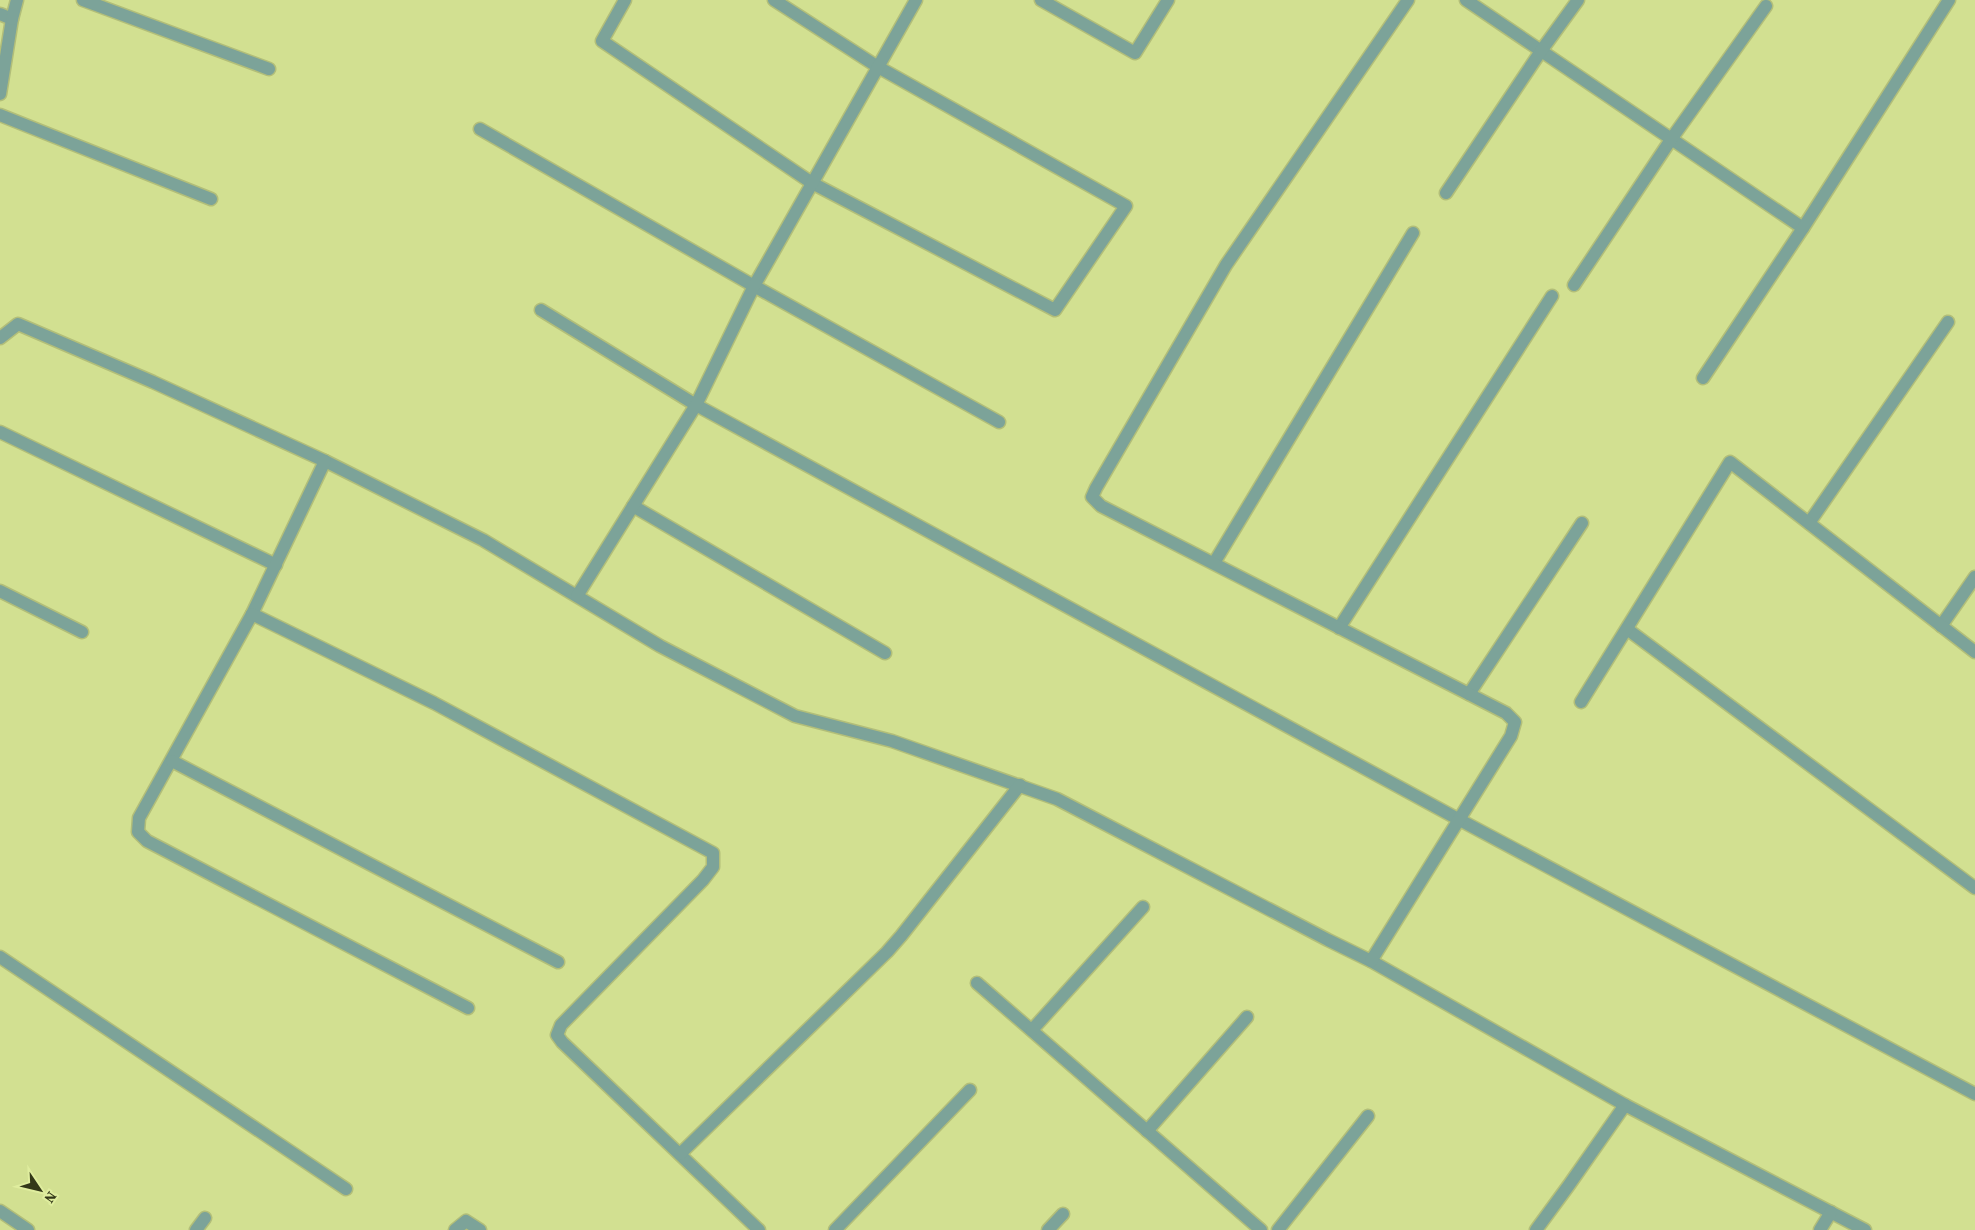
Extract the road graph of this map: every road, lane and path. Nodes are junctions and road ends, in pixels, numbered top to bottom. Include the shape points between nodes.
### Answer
1 (17, 0) edge
2 (82, 0) edge
3 (625, 0) edge
4 (774, 0) edge
5 (916, 0) edge
6 (1041, 0) edge
7 (1168, 0) edge
8 (1408, 0) edge
9 (1466, 0) edge
10 (1578, 0) edge
11 (1949, 0) edge
12 (1766, 6) dead end
13 (6, 16) edge
14 (1541, 51) junction
15 (878, 67) junction
16 (269, 69) dead end
17 (0, 94) edge
18 (0, 115) edge
19 (480, 129) dead end
20 (1672, 138) junction
21 (812, 183) junction
22 (1446, 193) dead end
23 (211, 199) dead end
24 (1803, 228) junction
25 (1413, 233) dead end
26 (1574, 285) dead end
27 (754, 286) junction
28 (1552, 296) dead end
29 (541, 310) dead end
30 (1948, 322) dead end
31 (0, 338) edge
32 (1703, 378) dead end
33 (696, 405) junction
34 (999, 422) dead end
35 (0, 432) edge
36 (325, 461) junction
37 (633, 506) junction
38 (1582, 523) dead end
39 (1809, 524) junction
40 (1214, 563) junction
41 (276, 564) junction
42 (1975, 577) edge
43 (0, 591) edge
44 (577, 596) junction
45 (252, 614) junction
46 (1941, 626) junction
47 (1339, 628) junction
48 (1627, 629) junction
49 (82, 632) dead end
50 (1975, 652) edge
51 (885, 653) dead end
52 (1469, 694) junction
53 (1581, 702) dead end
54 (172, 761) junction
55 (1020, 785) junction
56 (1458, 820) junction
57 (1975, 888) edge
58 (1143, 907) dead end
59 (0, 957) edge
60 (1371, 961) junction
61 (558, 962) dead end
62 (977, 983) dead end
63 (468, 1008) dead end
64 (1247, 1018) dead end
65 (1032, 1030) junction
66 (970, 1090) dead end
67 (1975, 1094) edge
68 (1625, 1105) junction
69 (1368, 1116) dead end
70 (1147, 1131) junction
71 (680, 1154) junction
72 (346, 1189) dead end
73 (0, 1210) edge
74 (1831, 1212) junction
75 (1063, 1214) dead end
76 (206, 1218) dead end
77 (28, 1230) edge
78 (196, 1230) edge
79 (455, 1230) edge
80 (480, 1230) edge
81 (760, 1230) edge
82 (835, 1230) edge
83 (1048, 1230) edge
84 (1261, 1230) edge
85 (1278, 1230) edge
86 (1536, 1230) edge
87 (1820, 1230) edge
88 (1865, 1230) edge

1 - 13 street
2 - 16 street
3 - 21 street via 602,41
4 - 15 street
5 - 15 street
6 - 7 street via 1135,52
8 - 40 street via 1226,265 1092,497 1102,506
9 - 14 street
10 - 14 street
11 - 24 street
12 - 20 street
13 - 17 street
14 - 20 street
14 - 22 street
15 - 21 street
15 - 21 street via 1126,206 1055,310
18 - 23 street
19 - 27 street
20 - 24 street
20 - 26 street
21 - 27 street
24 - 32 street
25 - 40 street
27 - 33 street
27 - 34 street
28 - 47 street
29 - 33 street
30 - 39 street
31 - 36 street via 18,324
33 - 37 street
33 - 56 street
35 - 41 street
36 - 41 street
36 - 44 street via 483,540
37 - 44 street
37 - 51 street
38 - 52 street
39 - 46 street
39 - 48 street via 1730,462
40 - 47 street
41 - 45 street
42 - 46 street
43 - 49 street
44 - 55 street via 660,646 795,716 892,741
45 - 54 street
45 - 71 street via 434,703 713,853 713,866 703,880 561,1025 557,1035
46 - 50 street
47 - 52 street
48 - 53 street
48 - 57 street
52 - 56 street via 1506,713 1515,722 1511,736
54 - 61 street
54 - 63 street via 139,818 138,832 147,842
55 - 60 street via 1057,799
55 - 71 street via 896,942
56 - 60 street
56 - 67 street
58 - 65 street
59 - 72 street
60 - 68 street
62 - 65 street
64 - 70 street
65 - 70 street
66 - 82 street
68 - 74 street
68 - 86 street
69 - 85 street
70 - 84 street
71 - 81 street
73 - 77 street
74 - 87 street
74 - 88 street
75 - 83 street
76 - 78 street
79 - 80 street via 466,1221

